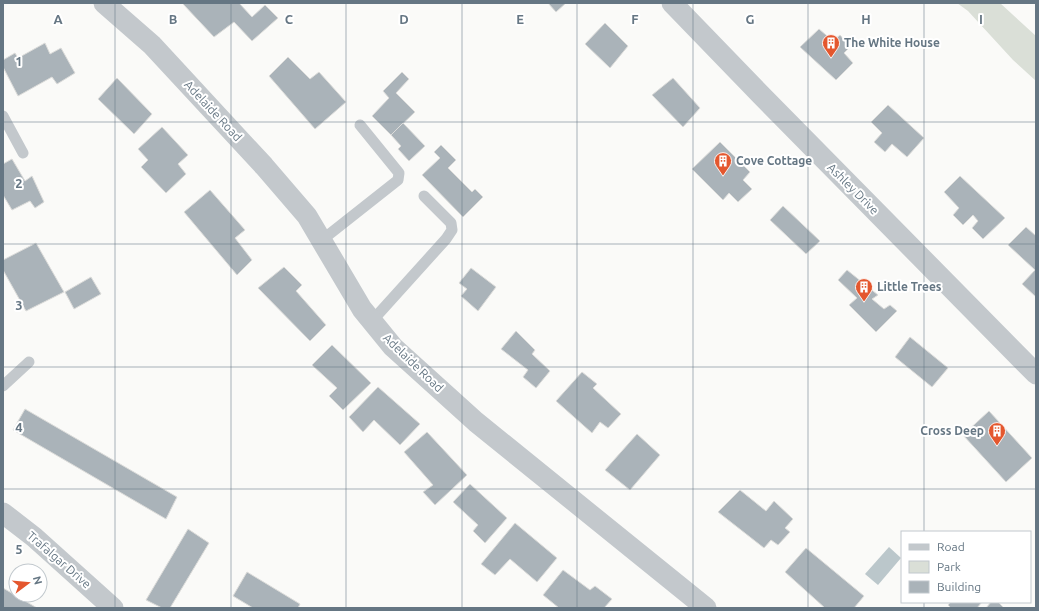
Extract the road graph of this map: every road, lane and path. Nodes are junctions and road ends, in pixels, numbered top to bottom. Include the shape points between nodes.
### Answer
1 (104, 3) edge
2 (672, 3) edge
3 (3, 116) edge
4 (360, 125) dead end
5 (24, 153) dead end
6 (424, 196) dead end
7 (322, 240) junction
8 (372, 322) junction
9 (28, 362) dead end
10 (1036, 374) edge
11 (3, 386) edge
12 (3, 514) edge
13 (113, 608) edge
14 (706, 608) edge

1 - 7 street, Adelaide Road via 152,45 258,160 307,216
2 - 10 street, Ashley Drive
3 - 5 lane
4 - 7 lane via 400,173 398,180
6 - 8 lane via 451,223 452,230
7 - 8 street, Adelaide Road
8 - 14 street, Adelaide Road via 393,347 476,422
9 - 11 lane
12 - 13 street, Trafalgar Drive via 34,537

